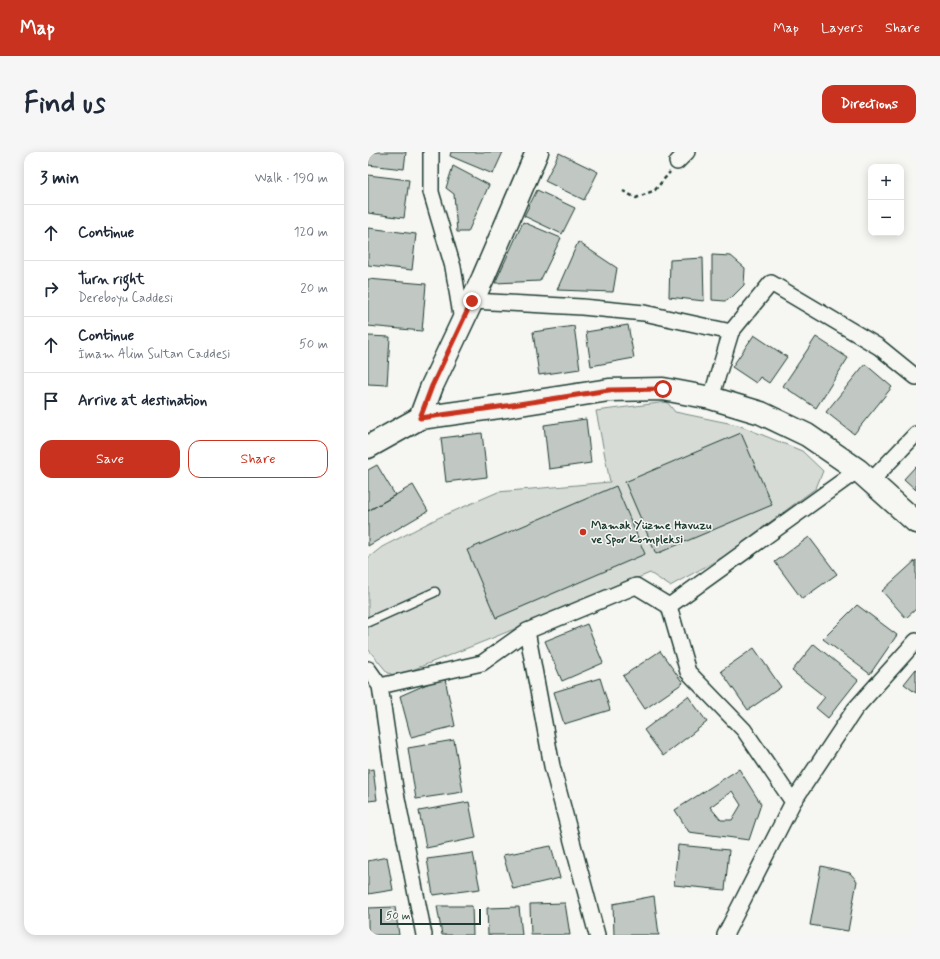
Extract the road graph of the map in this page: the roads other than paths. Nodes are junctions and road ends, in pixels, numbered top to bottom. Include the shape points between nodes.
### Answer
1 (431, 152) edge
2 (536, 152) edge
3 (472, 301) junction
4 (462, 320) junction
5 (731, 332) junction
6 (916, 377) edge
7 (711, 398) junction
8 (420, 418) junction
9 (916, 434) edge
10 (368, 447) edge
11 (865, 476) junction
12 (916, 522) edge
13 (435, 592) dead end
14 (669, 606) junction
15 (368, 622) edge
16 (527, 630) junction
17 (916, 641) edge
18 (368, 669) edge
19 (380, 686) junction
20 (793, 802) junction
21 (424, 935) edge
22 (597, 935) edge
23 (725, 935) edge

1 - 4 street via 431,192 454,267
2 - 3 main road
3 - 4 main road
3 - 5 street via 644,313
4 - 8 main road
5 - 6 street via 771,283 879,347
5 - 7 street
7 - 8 main road via 663,389 609,390
7 - 11 main road via 761,413 807,435
8 - 10 main road
9 - 11 street
11 - 12 main road
11 - 14 street
13 - 15 lane
14 - 16 street via 636,586
14 - 20 street via 688,672 744,730
16 - 19 street via 482,663
16 - 22 street via 552,766
17 - 20 street via 855,709
18 - 19 street
19 - 21 street via 395,788
20 - 23 street

